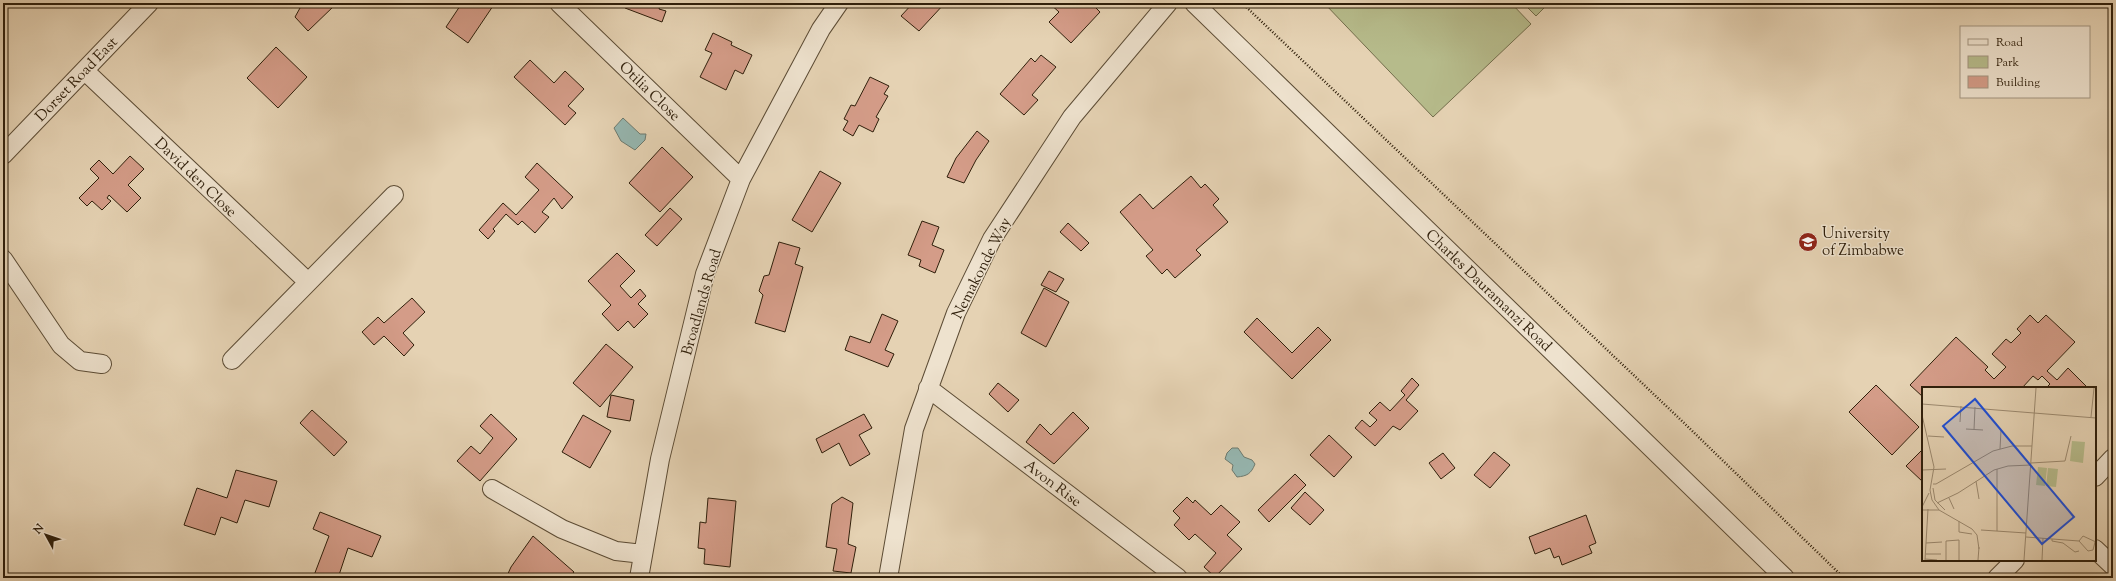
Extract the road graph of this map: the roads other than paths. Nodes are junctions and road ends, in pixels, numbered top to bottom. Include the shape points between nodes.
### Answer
1 (149, 3) edge
2 (559, 3) edge
3 (839, 3) edge
4 (1168, 3) edge
5 (1194, 3) edge
6 (85, 71) junction
7 (3, 155) edge
8 (741, 180) junction
9 (394, 195) dead end
10 (3, 259) edge
11 (308, 282) junction
12 (232, 360) dead end
13 (102, 364) dead end
14 (928, 388) junction
15 (2113, 458) edge
16 (2096, 475) edge
17 (492, 489) dead end
18 (2096, 550) edge
19 (643, 554) junction
20 (2014, 561) edge
21 (2113, 566) edge
22 (639, 578) edge
23 (888, 578) edge
24 (1178, 578) edge
25 (1785, 578) edge
26 (1997, 578) edge

1 - 6 street, Dorset Road East
2 - 8 street, Otilia Close
3 - 8 street, Broadlands Road via 821,30
4 - 14 street, Nemakonde Way via 1072,117 992,239 956,313
5 - 25 street, Charles Dauramanzi Road
6 - 7 street, Dorset Road East
6 - 11 street, David den Close
8 - 19 street, Broadlands Road via 705,274 660,459
9 - 11 street
10 - 13 street via 61,345 80,361
11 - 12 street
14 - 23 street, Nemakonde Way via 914,429
14 - 24 street, Avon Rise
15 - 16 street
17 - 19 street via 568,532 616,551
18 - 21 street
19 - 22 street, Broadlands Road
20 - 26 street

